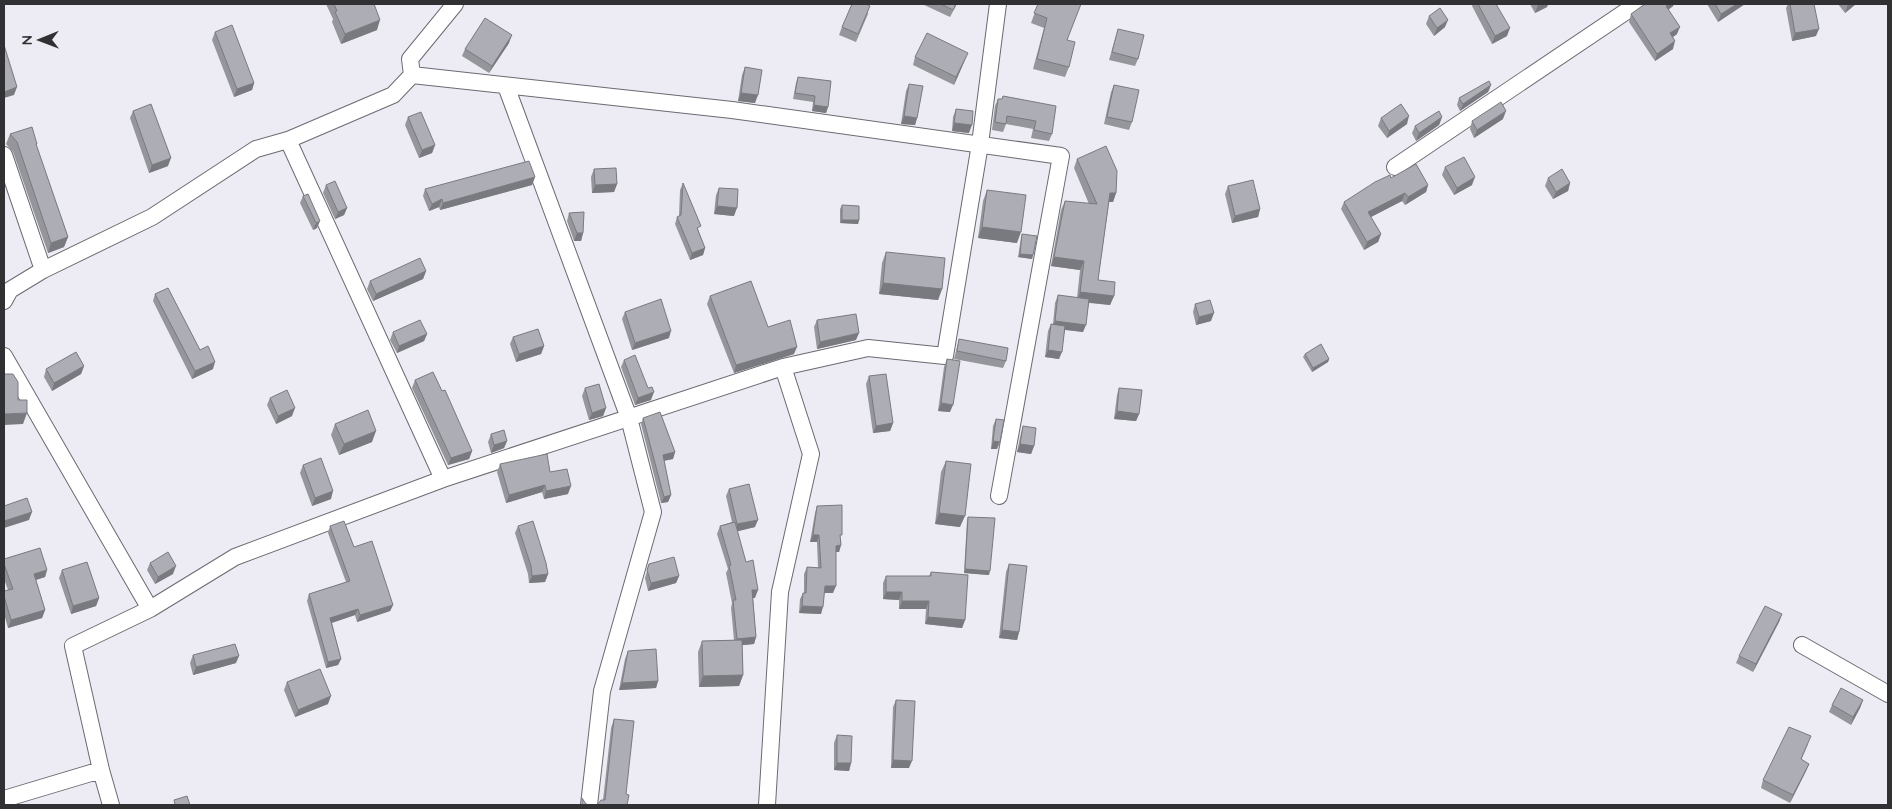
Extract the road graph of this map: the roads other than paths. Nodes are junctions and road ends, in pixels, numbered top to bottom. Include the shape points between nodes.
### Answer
1 (455, 4) edge
2 (998, 4) edge
3 (1637, 4) edge
4 (412, 74) junction
5 (506, 86) junction
6 (288, 140) junction
7 (980, 144) junction
8 (4, 155) edge
9 (1395, 167) dead end
10 (43, 270) junction
11 (4, 301) edge
12 (4, 356) edge
13 (783, 367) junction
14 (629, 418) junction
15 (443, 479) junction
16 (999, 496) dead end
17 (150, 609) junction
18 (1802, 645) dead end
19 (1888, 694) edge
20 (101, 770) junction
21 (4, 800) edge
22 (110, 805) edge
23 (589, 805) edge
24 (767, 805) edge

1 - 4 street via 410,59
2 - 7 street
3 - 9 street
4 - 5 street
4 - 6 street via 393,95
5 - 7 street via 732,110
5 - 14 street
6 - 10 street via 256,149 152,217
6 - 15 street
7 - 13 street via 945,356 868,348
7 - 16 street via 1060,156
8 - 10 street
10 - 11 street via 10,290
12 - 17 street
13 - 14 street
13 - 24 street via 812,454 780,592
14 - 15 street
14 - 23 street via 653,512 602,690
15 - 17 street via 235,557
17 - 20 street via 73,646
18 - 19 street
20 - 21 street
20 - 22 street

